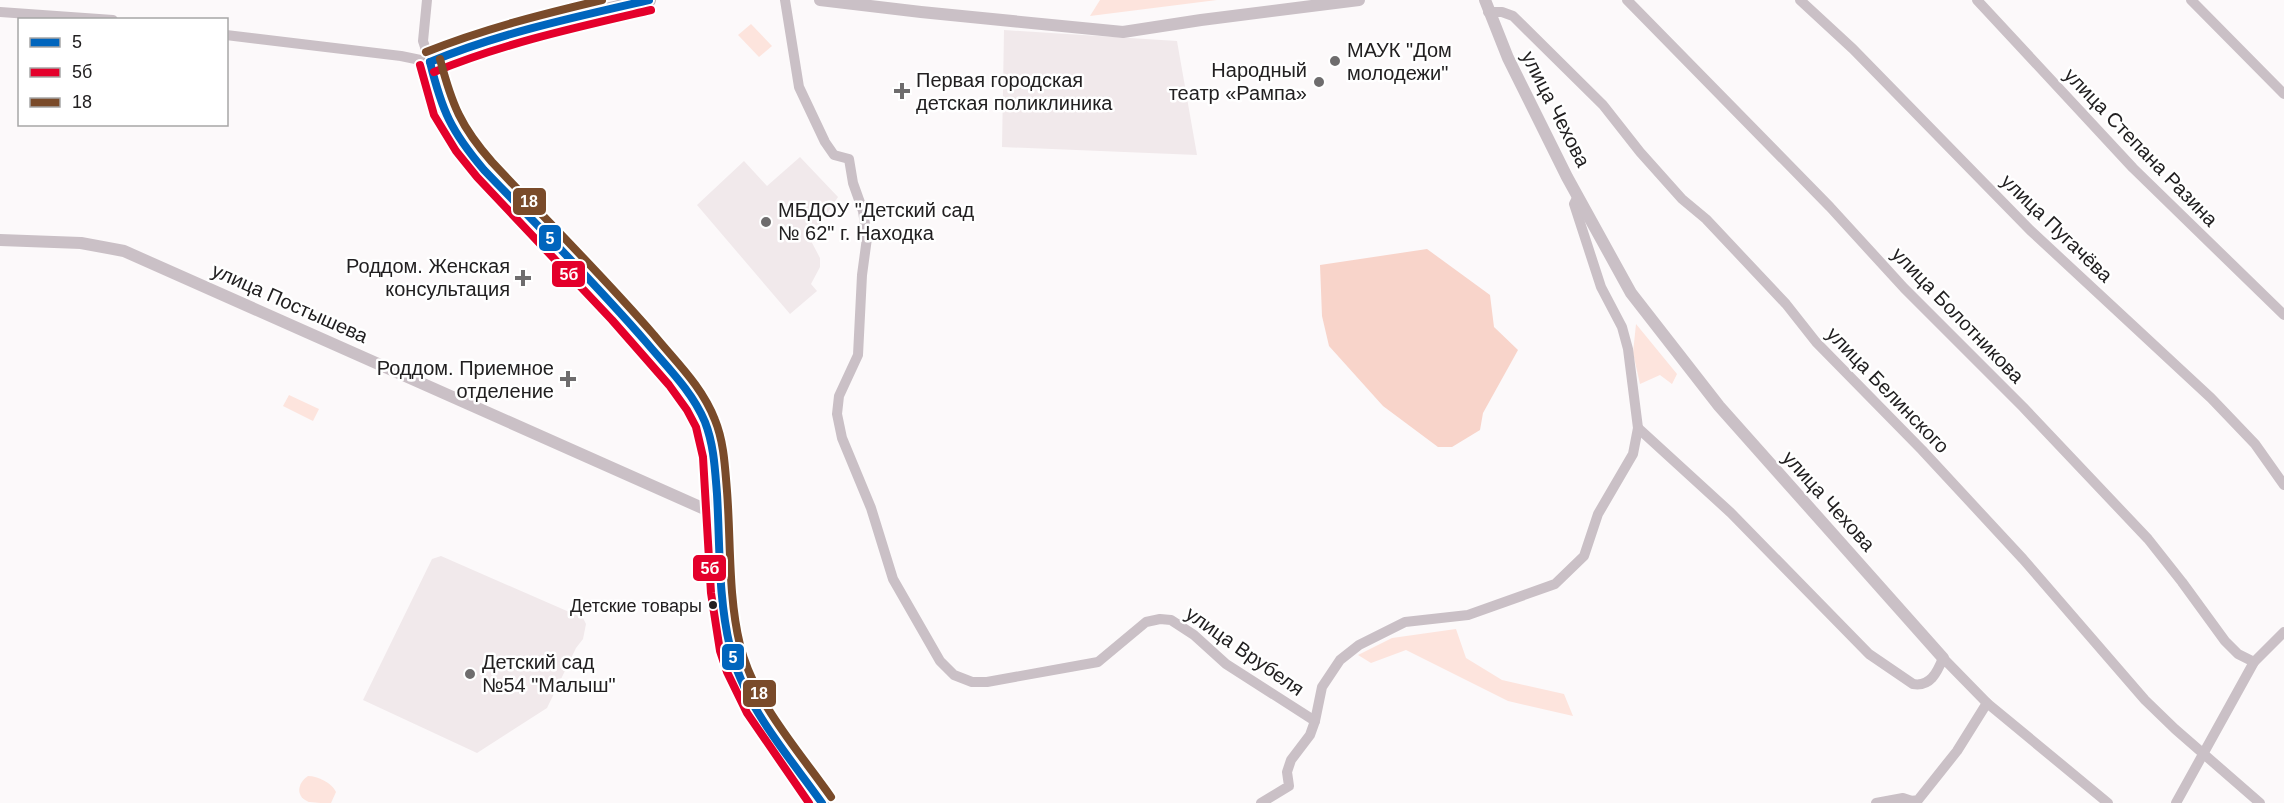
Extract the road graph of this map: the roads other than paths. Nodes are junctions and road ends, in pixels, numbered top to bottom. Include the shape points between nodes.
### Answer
1 (428, 0) edge
2 (649, 0) edge
3 (785, 0) edge
4 (820, 0) edge
5 (1359, 0) edge
6 (1627, 0) edge
7 (1800, 0) edge
8 (1977, 0) edge
9 (2191, 0) edge
10 (1487, 6) edge
11 (0, 12) edge
12 (85, 18) edge
13 (228, 35) edge
14 (430, 62) junction
15 (2284, 94) edge
16 (1578, 196) junction
17 (0, 240) edge
18 (2284, 315) edge
19 (1638, 428) junction
20 (2284, 485) edge
21 (718, 515) junction
22 (2284, 632) edge
23 (1944, 658) junction
24 (2254, 662) junction
25 (1987, 703) junction
26 (1315, 721) junction
27 (2203, 752) junction
28 (822, 803) edge
29 (1261, 803) edge
30 (1876, 803) edge
31 (2108, 803) edge
32 (2176, 803) edge
33 (2260, 803) edge

1 - 14 street via 423,41
2 - 14 main road via 554,22
3 - 26 street, улица Врубеля via 799,87 834,155 849,159 867,238 858,355 839,396 837,414 842,438 871,508 893,579 940,661 954,675 972,682 987,682 1098,662 1146,622 1171,620 1226,664
4 - 5 street via 1124,32
6 - 24 street, улица Болотникова via 2023,407 2148,539 2225,641
7 - 20 street, улица Пугачёва via 2030,230 2211,398 2255,444
8 - 18 street, улица Степана Разина via 2133,168
9 - 15 street
10 - 16 street, улица Чехова via 1508,58
10 - 27 street, улица Белинского via 1513,16 1603,105 1682,199 1714,228 1816,342 1938,466 2145,700
11 - 12 street
13 - 14 street
14 - 21 main road via 440,100 459,139 610,302 693,400 708,430
16 - 19 street via 1574,204 1601,287 1629,349
16 - 23 street, улица Чехова via 1631,293 1686,366
17 - 21 street, улица Постышева via 81,243 124,251
19 - 23 street via 1731,513 1869,654 1912,684 1921,685 1929,682
19 - 26 street via 1633,454 1598,514 1584,556 1554,584 1468,615 1405,622 1359,645 1340,660 1322,687
21 - 28 main road via 723,602 735,666
22 - 24 street
23 - 25 street
24 - 27 street
25 - 30 street via 1957,751 1918,800 1903,798
25 - 31 street
26 - 29 street via 1310,735 1291,760 1287,772 1289,786
27 - 32 street
27 - 33 street, улица Белинского

